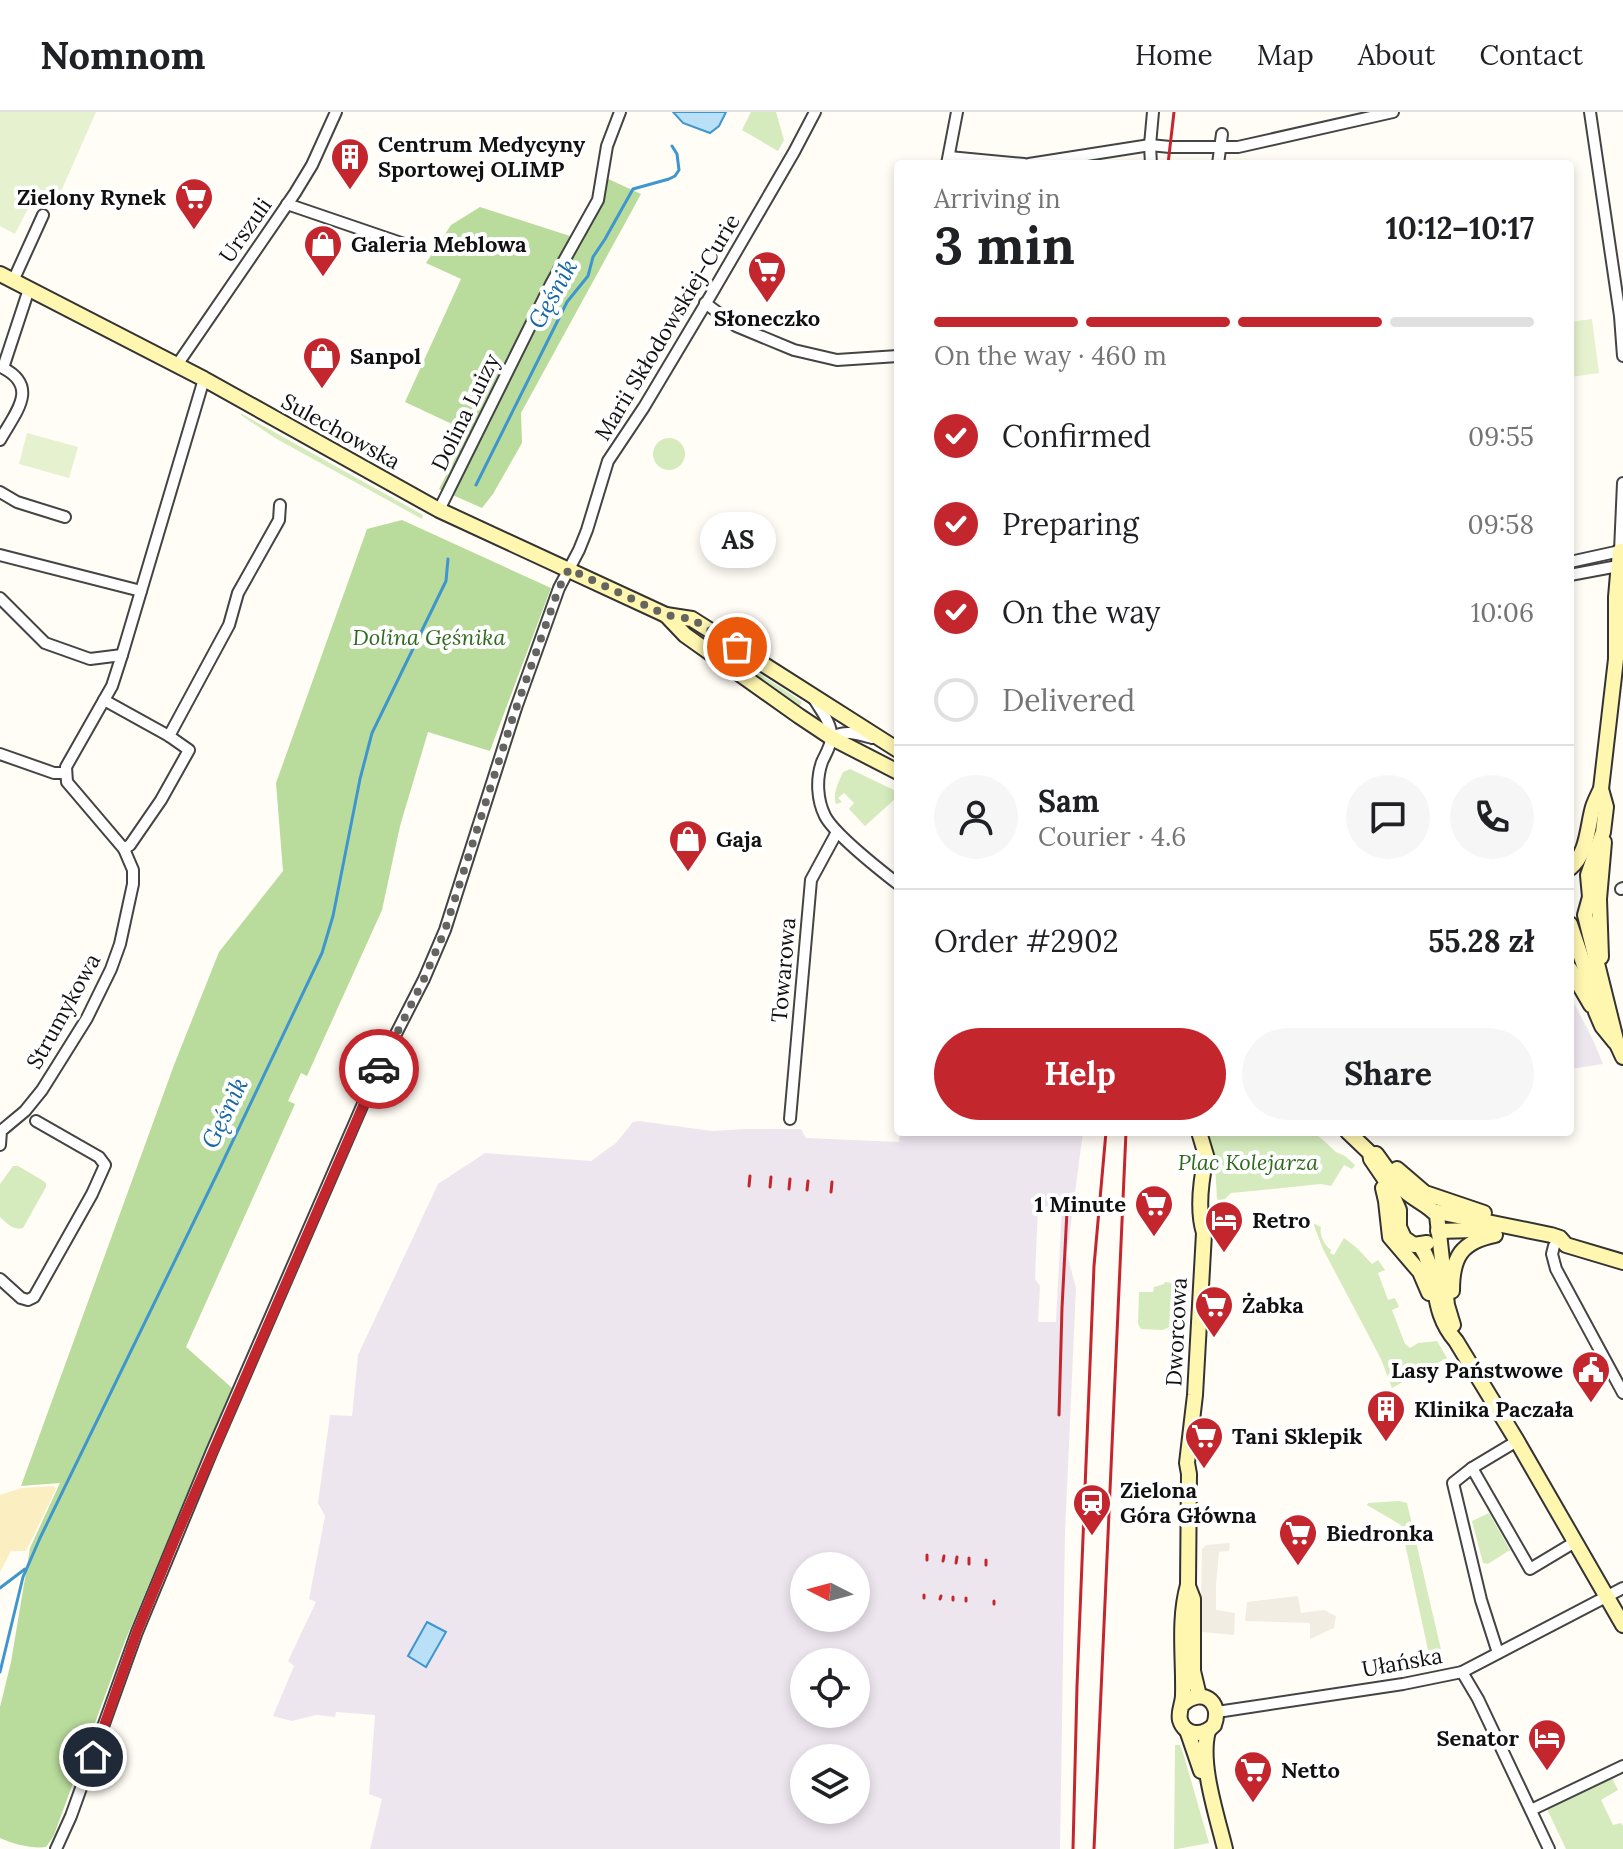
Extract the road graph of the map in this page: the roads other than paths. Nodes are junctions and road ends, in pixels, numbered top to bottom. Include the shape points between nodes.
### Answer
1 (336, 112) edge
2 (620, 112) edge
3 (815, 112) edge
4 (957, 112) edge
5 (1153, 112) edge
6 (1393, 112) edge
7 (1590, 112) edge
8 (1222, 134) dead end
9 (1150, 145) junction
10 (1220, 148) junction
11 (948, 160) edge
12 (1052, 160) edge
13 (1151, 160) edge
14 (1218, 160) edge
15 (287, 204) junction
16 (43, 215) dead end
17 (413, 247) dead end
18 (7, 278) edge
19 (29, 289) junction
20 (705, 303) junction
21 (1621, 306) edge
22 (894, 356) edge
23 (1623, 356) edge
24 (177, 365) junction
25 (204, 379) junction
26 (0, 440) edge
27 (1623, 483) edge
28 (0, 492) edge
29 (280, 505) dead end
30 (439, 510) junction
31 (65, 517) dead end
32 (0, 555) edge
33 (1621, 558) edge
34 (1574, 562) edge
35 (569, 569) junction
36 (1574, 574) edge
37 (141, 591) junction
38 (0, 598) edge
39 (666, 615) junction
40 (1623, 634) edge
41 (122, 655) junction
42 (1616, 659) junction
43 (811, 694) junction
44 (104, 700) junction
45 (169, 736) junction
46 (832, 738) junction
47 (893, 747) edge
48 (0, 754) edge
49 (894, 770) edge
50 (65, 773) junction
51 (837, 832) junction
52 (1596, 832) junction
53 (1574, 845) edge
54 (124, 849) junction
55 (1574, 865) edge
56 (1574, 872) edge
57 (894, 881) edge
58 (1588, 884) junction
59 (1587, 904) junction
60 (1574, 913) edge
61 (1574, 936) edge
62 (1599, 973) junction
63 (1574, 976) edge
64 (1596, 1012) junction
65 (1620, 1050) edge
66 (790, 1119) dead end
67 (36, 1121) dead end
68 (1, 1131) edge
69 (1200, 1136) edge
70 (1352, 1136) edge
71 (0, 1145) edge
72 (1373, 1155) junction
73 (1428, 1208) junction
74 (1399, 1221) junction
75 (1520, 1228) junction
76 (1438, 1231) junction
77 (1503, 1234) junction
78 (1420, 1245) junction
79 (1560, 1246) junction
80 (1623, 1262) edge
81 (0, 1279) edge
82 (1437, 1307) junction
83 (1450, 1317) junction
84 (1456, 1341) junction
85 (1623, 1393) edge
86 (1517, 1441) junction
87 (1472, 1468) junction
88 (1575, 1542) junction
89 (1188, 1585) junction
90 (1623, 1588) edge
91 (1607, 1596) junction
92 (1623, 1625) edge
93 (1498, 1653) junction
94 (1462, 1672) junction
95 (1199, 1696) junction
96 (1183, 1704) junction
97 (1217, 1712) junction
98 (1187, 1730) junction
99 (1208, 1731) junction
100 (1623, 1766) edge
101 (1213, 1800) junction
102 (1531, 1810) junction
103 (56, 1849) edge
104 (1225, 1849) edge
105 (1549, 1849) edge

1 - 15 street, Urszuli
2 - 30 street, Dolina Luizy via 607,146 598,200
3 - 20 street, Marii Skłodowskiej-Curie
4 - 11 street
5 - 9 street
6 - 10 street
7 - 21 street
8 - 10 street
9 - 10 street
9 - 12 street
9 - 13 street
10 - 14 street
15 - 17 street
15 - 24 street, Urszuli
16 - 18 street
18 - 19 street, Sulechowska
19 - 24 street, Sulechowska
19 - 26 street via 3,368 21,382 24,393
20 - 22 street via 736,326 794,350 837,360
20 - 35 street, Marii Skłodowskiej-Curie via 608,461
21 - 23 street
24 - 25 street, Sulechowska
25 - 30 street, Sulechowska
25 - 37 street
27 - 33 street
28 - 31 street
29 - 45 street via 279,520 238,593 229,625
30 - 35 street, Sulechowska
32 - 37 street
33 - 34 street
33 - 36 street
33 - 42 street
35 - 39 street, Sulechowska
35 - 103 street, Marii Skłodowskiej-Curie via 516,708 445,930 379,1067 216,1440
37 - 41 street
38 - 41 street via 45,643 90,659
39 - 43 street, Sulechowska via 692,619
39 - 46 street, Sulechowska via 685,635
40 - 42 street
41 - 44 street
42 - 52 street via 1601,789 1606,807
43 - 46 street
43 - 47 street, Sulechowska
44 - 45 street
44 - 50 street
45 - 54 street via 189,750 161,800
46 - 47 street, Sulechowska via 847,733
46 - 49 street, Sulechowska
46 - 51 street via 818,793
48 - 50 street
50 - 54 street, Strumykowa
51 - 57 street
51 - 66 street, Towarowa via 811,880
52 - 53 street
52 - 55 street
52 - 58 street
52 - 62 street via 1604,849
54 - 68 street, Strumykowa via 133,884 111,969 42,1090
56 - 58 street
58 - 59 street
59 - 60 street
59 - 62 street via 1587,928
61 - 64 street
62 - 65 street
63 - 64 street
64 - 65 street
67 - 81 street via 105,1165 34,1297 21,1298
68 - 71 street, Strumykowa
69 - 89 street, Dworcowa via 1212,1171 1188,1442
70 - 72 street
72 - 73 street
72 - 74 street via 1394,1195
72 - 75 street via 1383,1154 1425,1193 1516,1222
72 - 82 street via 1390,1237 1420,1272
73 - 74 street via 1410,1207
73 - 75 street
73 - 76 street via 1439,1221
74 - 78 street via 1404,1238
75 - 79 street via 1560,1238
76 - 77 street
76 - 78 street
76 - 83 street
77 - 79 street
77 - 83 street via 1464,1249 1455,1266
78 - 82 street
79 - 80 street
79 - 85 street via 1552,1254 1556,1269
82 - 84 street
83 - 84 street
84 - 86 street
86 - 87 street
86 - 88 street
87 - 88 street via 1530,1569
87 - 93 street via 1453,1483
88 - 91 street
89 - 95 street, Dworcowa
89 - 96 street, Dworcowa via 1183,1602
90 - 91 street, Ułańska
91 - 92 street
91 - 93 street, Ułańska
93 - 94 street, Ułańska
94 - 97 street, Ułańska
94 - 102 street
95 - 96 street
95 - 97 street via 1211,1701
96 - 98 street via 1180,1716
97 - 99 street
98 - 99 street
98 - 101 street
99 - 101 street via 1204,1752
100 - 102 street
101 - 104 street
102 - 105 street

